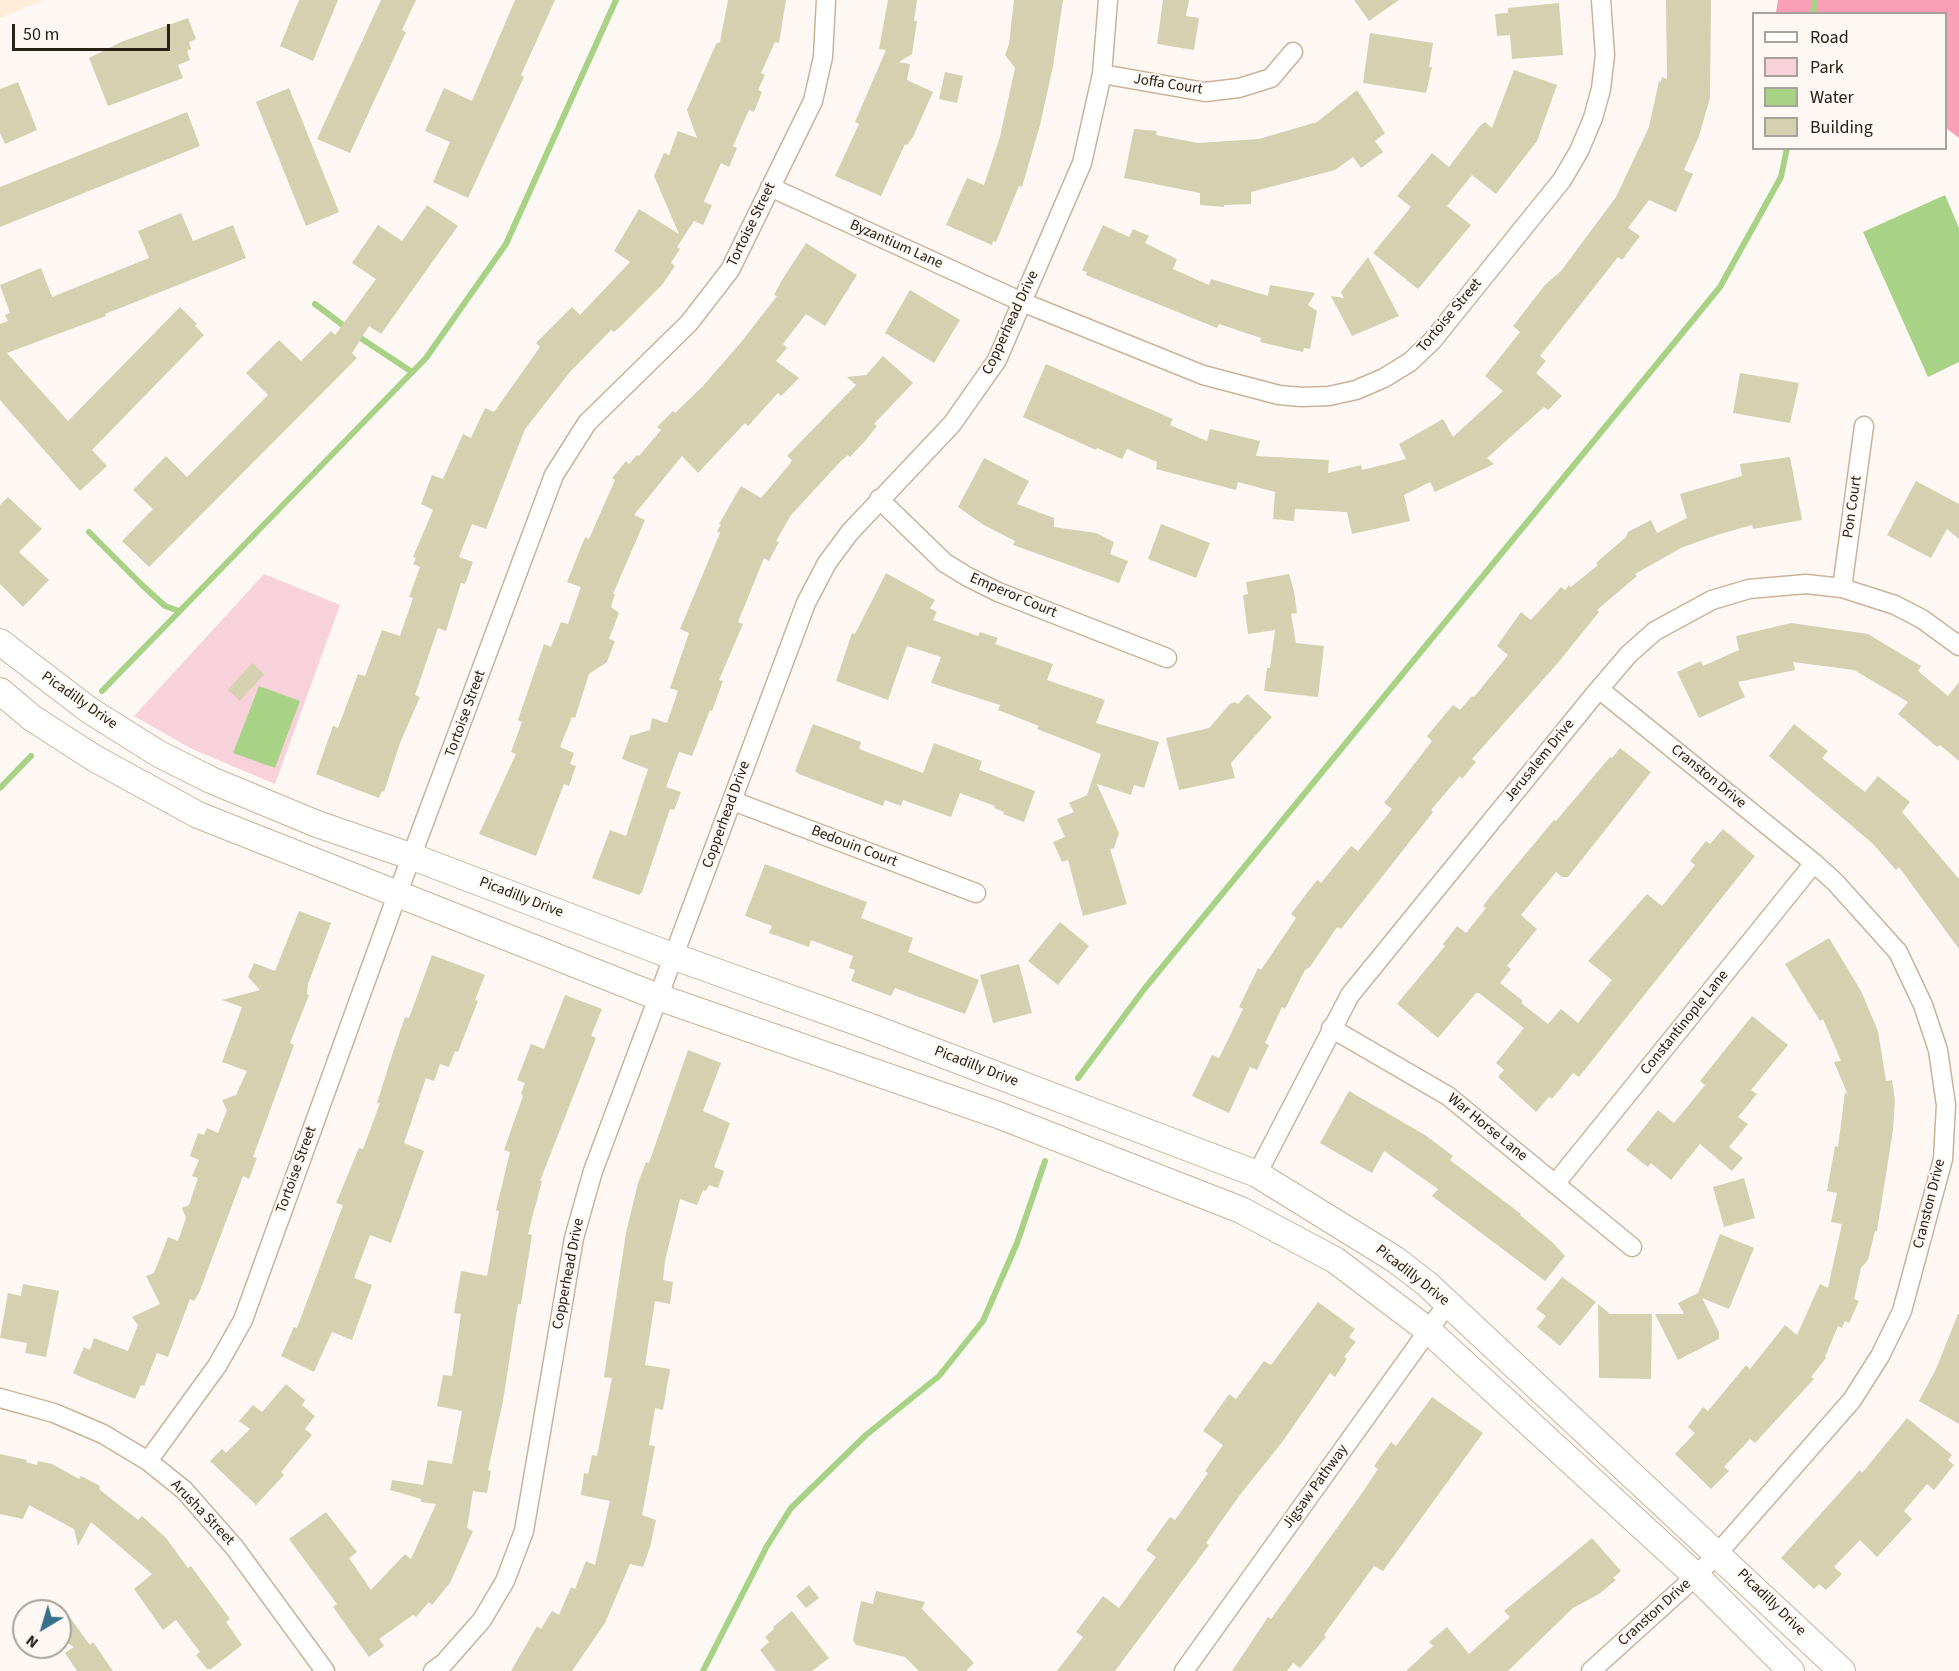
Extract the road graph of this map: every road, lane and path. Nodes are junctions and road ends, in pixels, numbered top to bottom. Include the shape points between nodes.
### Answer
1 (826, 0) edge
2 (1108, 0) edge
3 (1600, 0) edge
4 (1293, 52) dead end
5 (1102, 74) junction
6 (770, 188) junction
7 (1022, 302) junction
8 (1864, 426) dead end
9 (879, 499) junction
10 (1842, 588) junction
11 (0, 642) edge
12 (1959, 646) edge
13 (1167, 658) dead end
14 (1599, 689) junction
15 (0, 691) edge
16 (167, 758) junction
17 (151, 790) junction
18 (733, 801) junction
19 (413, 857) junction
20 (1814, 863) junction
21 (975, 893) dead end
22 (397, 896) junction
23 (675, 957) junction
24 (658, 997) junction
25 (1331, 1028) junction
26 (1257, 1174) junction
27 (1556, 1184) junction
28 (1632, 1246) dead end
29 (1449, 1303) junction
30 (1429, 1331) junction
31 (0, 1398) edge
32 (148, 1461) junction
33 (1718, 1553) junction
34 (1696, 1576) junction
35 (325, 1671) edge
36 (433, 1671) edge
37 (1184, 1671) edge
38 (1591, 1671) edge
39 (1791, 1671) edge
40 (1842, 1671) edge

1 - 6 street, Tortoise Street via 823,57 813,101
2 - 5 street, Copperhead Drive
3 - 7 street, Tortoise Street via 1605,31 1601,89 1580,151 1562,180 1432,341 1410,362 1384,378 1329,396 1279,395 1177,366
4 - 5 street, Joffa Court via 1271,78 1239,88 1205,92
5 - 7 street, Copperhead Drive via 1082,164
6 - 7 street, Byzantium Lane
6 - 19 street, Tortoise Street via 730,270 689,322 587,423 554,475
7 - 9 street, Copperhead Drive via 997,360 976,392 952,424
8 - 10 street, Pon Court
9 - 13 street, Emperor Court via 930,550 968,577
9 - 18 street, Copperhead Drive via 826,563 806,603
10 - 12 street, Jerusalem Drive via 1895,605
10 - 14 street, Jerusalem Drive via 1779,585 1712,600 1655,631
11 - 16 street, Picadilly Drive via 89,710
14 - 20 street, Cranston Drive
14 - 25 street, Jerusalem Drive via 1365,975
15 - 17 street via 32,718 94,759
16 - 17 street
16 - 19 street, Picadilly Drive via 317,824
17 - 22 street via 198,815
18 - 21 street, Bedouin Court
18 - 23 street, Copperhead Drive
19 - 22 street, Tortoise Street
19 - 23 street, Picadilly Drive
20 - 27 street, Constantinople Lane
20 - 33 street, Cranston Drive via 1898,952 1923,1005 1938,1050 1946,1105 1943,1159 1902,1311 1880,1356 1852,1400
22 - 24 street
22 - 32 street, Tortoise Street via 243,1320 217,1366
23 - 24 street, Copperhead Drive
23 - 26 street, Picadilly Drive
24 - 30 street via 998,1115 1241,1210 1335,1260
24 - 36 street, Copperhead Drive via 593,1171 574,1238 524,1531 505,1581 482,1620
25 - 26 street, Jerusalem Drive
25 - 27 street, War Horse Lane via 1448,1096
26 - 29 street, Picadilly Drive via 1396,1260
27 - 28 street, War Horse Lane
29 - 30 street, Jigsaw Pathway
29 - 33 street, Picadilly Drive
30 - 34 street
30 - 37 street, Jigsaw Pathway
31 - 32 street, Arusha Street via 54,1413 103,1434
32 - 35 street, Arusha Street via 212,1520
33 - 34 street, Cranston Drive
33 - 40 street, Picadilly Drive
34 - 38 street, Cranston Drive
34 - 39 street

